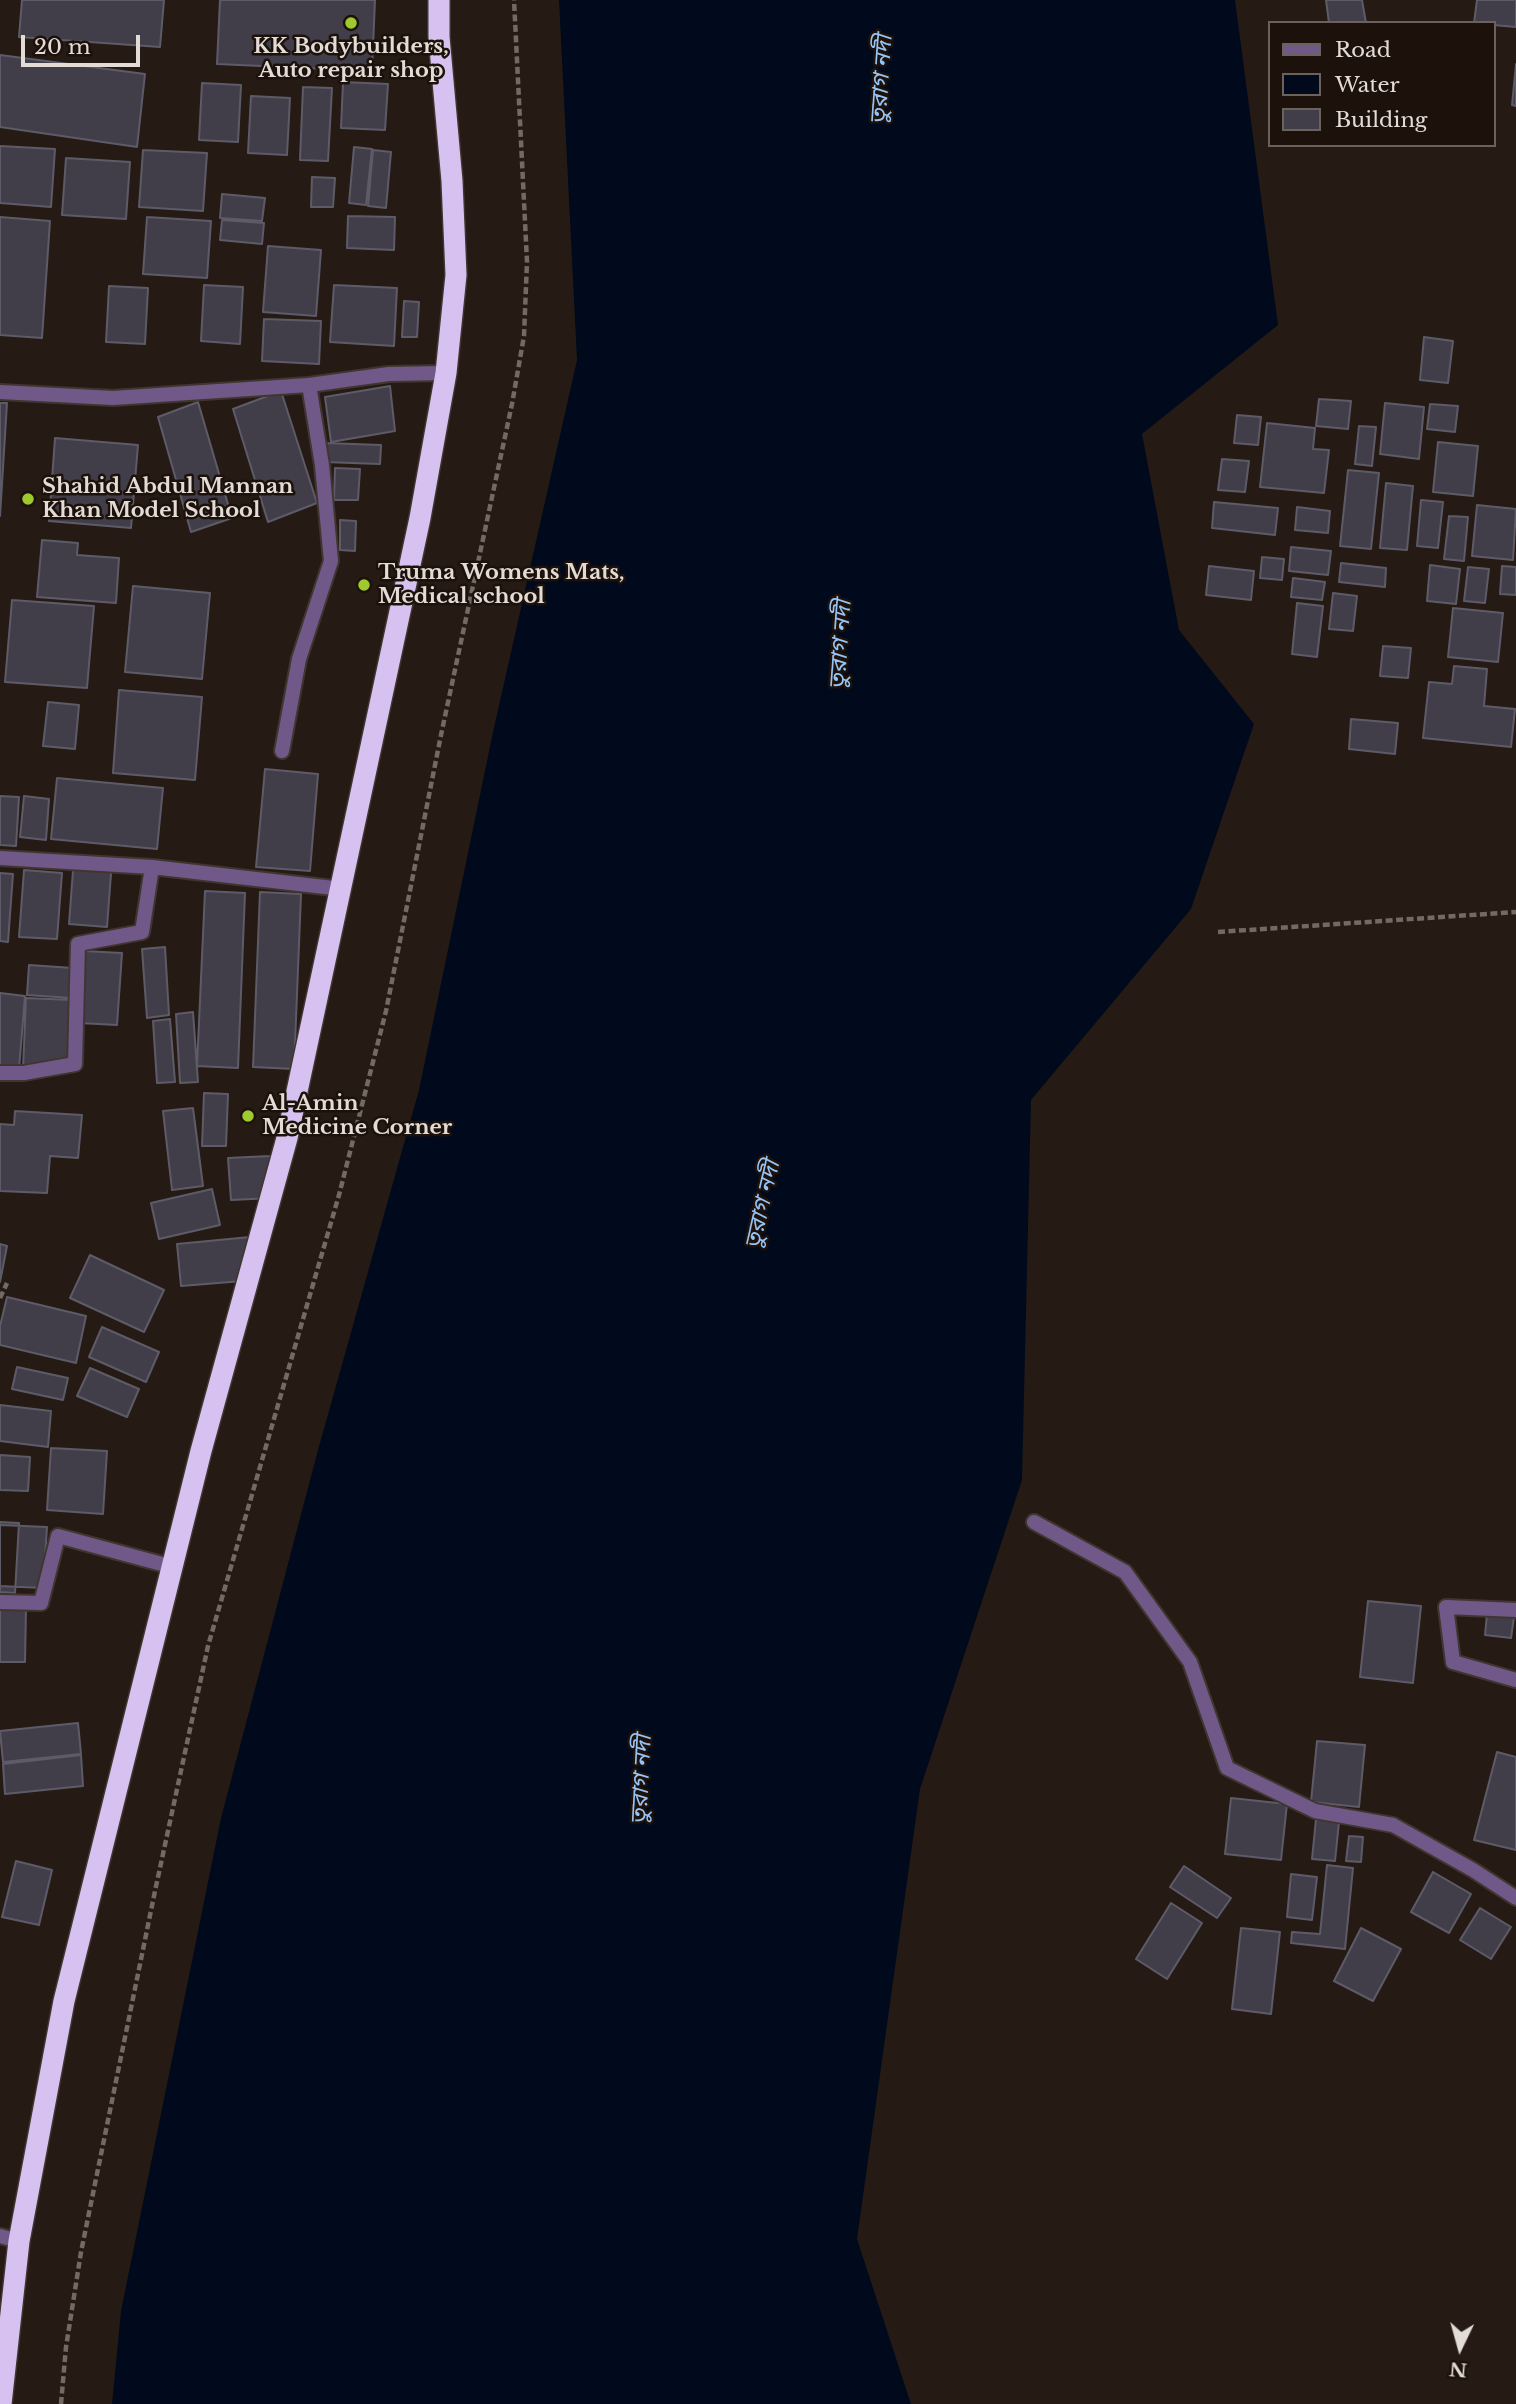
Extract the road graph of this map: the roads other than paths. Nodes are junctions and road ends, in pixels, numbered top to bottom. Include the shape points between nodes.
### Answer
1 (439, 0) edge
2 (446, 373) junction
3 (309, 385) junction
4 (0, 393) edge
5 (282, 751) dead end
6 (0, 858) edge
7 (152, 867) junction
8 (342, 889) junction
9 (0, 1073) edge
10 (1034, 1522) dead end
11 (173, 1567) junction
12 (0, 1602) edge
13 (1516, 1610) edge
14 (1516, 1680) edge
15 (1516, 1898) edge
16 (9, 2238) edge
17 (1, 2404) edge

1 - 2 highway via 456,275
2 - 3 street via 389,374
2 - 8 highway
3 - 4 street via 113,398
3 - 5 street via 331,561 299,659
6 - 7 street
7 - 8 street
7 - 9 street via 142,932 78,944 75,1064
8 - 11 highway via 287,1138
10 - 15 street via 1125,1572 1190,1662 1227,1768 1315,1811 1393,1825
11 - 12 street via 58,1536 41,1603
11 - 16 highway
13 - 14 street via 1446,1607 1452,1662
16 - 17 highway

